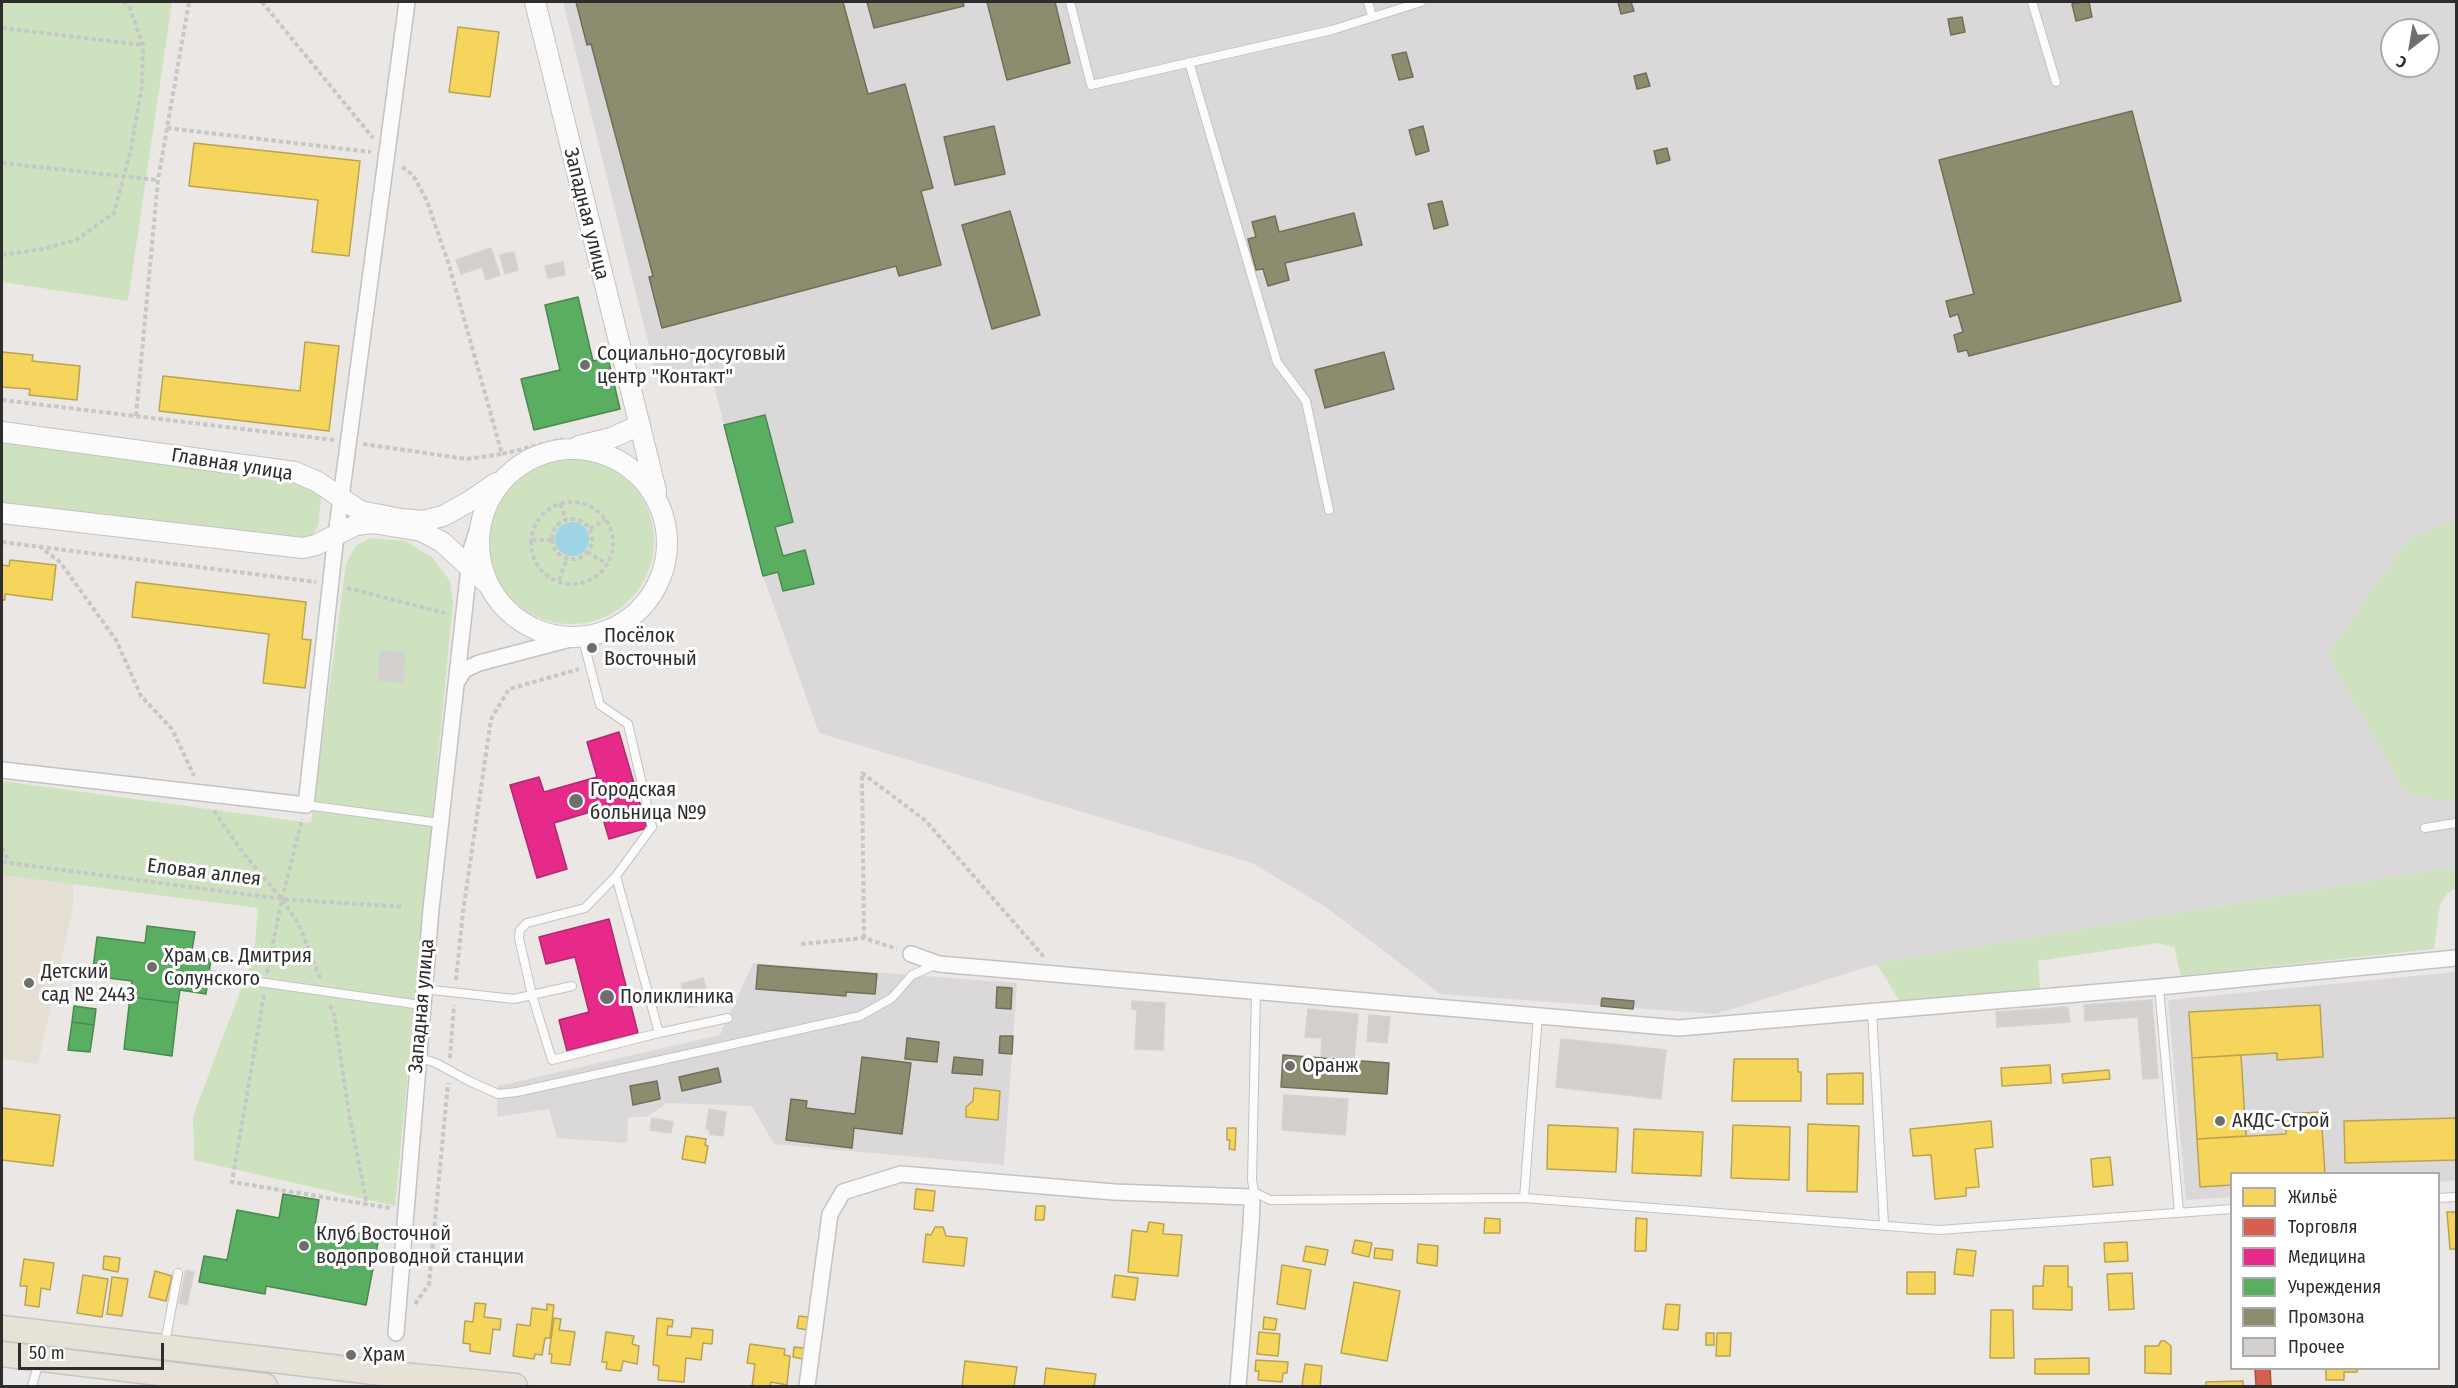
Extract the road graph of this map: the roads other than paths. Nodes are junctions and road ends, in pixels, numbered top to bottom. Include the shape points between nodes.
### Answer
1 (407, 2) edge
2 (535, 2) edge
3 (1070, 2) edge
4 (1368, 2) edge
5 (1421, 2) edge
6 (2032, 2) edge
7 (1372, 16) junction
8 (1189, 62) junction
9 (2056, 82) dead end
10 (638, 426) junction
11 (2, 432) edge
12 (567, 443) junction
13 (511, 472) junction
14 (342, 499) junction
15 (1329, 510) dead end
16 (661, 511) junction
17 (2, 513) edge
18 (482, 516) junction
19 (336, 535) junction
20 (469, 567) junction
21 (489, 585) junction
22 (582, 636) junction
23 (458, 680) junction
24 (2, 770) edge
25 (306, 805) junction
26 (440, 823) junction
27 (2457, 823) edge
28 (2425, 828) dead end
29 (616, 876) junction
30 (911, 954) road end
31 (2457, 958) edge
32 (939, 964) junction
33 (209, 975) dead end
34 (572, 986) dead end
35 (2159, 987) junction
36 (1256, 991) junction
37 (532, 995) junction
38 (422, 997) junction
39 (1872, 1012) junction
40 (1538, 1015) junction
41 (728, 1018) dead end
42 (659, 1033) junction
43 (417, 1057) junction
44 (2457, 1197) edge
45 (1524, 1198) junction
46 (2440, 1198) edge
47 (2230, 1209) edge
48 (2179, 1212) junction
49 (1884, 1224) junction
50 (178, 1273) dead end
51 (2, 1328) edge
52 (396, 1333) road end
53 (164, 1348) junction
54 (2, 1354) edge
55 (40, 1359) junction
56 (161, 1380) edge
57 (32, 1386) edge
58 (265, 1386) edge
59 (515, 1386) edge
60 (807, 1386) edge
61 (1238, 1386) edge

1 - 14 street
2 - 10 street, Западная улица
3 - 8 lane via 1091,85
4 - 7 lane
5 - 7 lane
6 - 9 lane
7 - 8 lane via 1332,30
8 - 15 lane via 1277,362 1306,401
10 - 12 street via 611,438
10 - 16 street, Западная улица
11 - 14 street, Главная улица via 295,472
12 - 13 street, Главная улица
12 - 16 street via 618,460 648,487
13 - 14 street, Главная улица via 470,501 443,516 423,521 371,515
13 - 18 street via 494,492
14 - 19 street
16 - 22 street via 667,551 654,590 627,620 603,632
17 - 19 street via 303,548
18 - 20 street, Западная улица
18 - 21 street via 479,551
19 - 20 street via 356,525 373,523 421,531 442,542
19 - 25 street
20 - 21 street
20 - 23 street, Западная улица
21 - 22 street via 504,607 525,624 550,634
22 - 23 street via 479,663 464,670
22 - 29 lane via 600,705 628,724 652,828
23 - 26 street, Западная улица
24 - 25 street
25 - 26 lane
26 - 38 street, Западная улица
27 - 28 lane
29 - 37 lane via 585,908 522,927 519,938
29 - 42 lane
30 - 32 street
31 - 35 street
32 - 36 street
32 - 43 lane via 912,975 892,998 860,1016 517,1092 498,1094
33 - 38 lane via 325,992
34 - 37 lane
35 - 39 street
35 - 48 lane
36 - 40 street
36 - 45 lane via 1254,1192 1270,1200
37 - 38 lane via 514,999 455,992
37 - 42 lane via 552,1060
38 - 43 street, Западная улица
39 - 40 street via 1678,1028
39 - 49 lane
40 - 45 lane
41 - 42 lane
43 - 52 street, Западная улица
44 - 46 lane
45 - 49 lane
47 - 48 lane
48 - 49 lane via 1939,1230
50 - 53 lane
51 - 53 main road
53 - 59 main road
54 - 55 main road
55 - 56 main road
55 - 57 lane
56 - 58 main road
60 - 61 street via 830,1214 843,1192 901,1174 1114,1192 1250,1197

